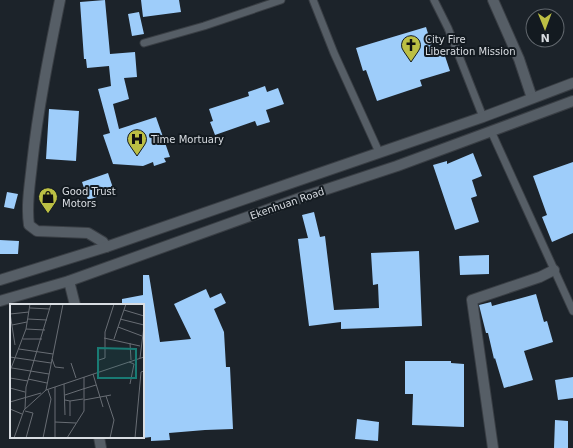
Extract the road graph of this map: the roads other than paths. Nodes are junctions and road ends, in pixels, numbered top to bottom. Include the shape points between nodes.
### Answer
1 (60, 0) edge
2 (280, 0) edge
3 (313, 0) edge
4 (434, 0) edge
5 (493, 0) edge
6 (144, 43) dead end
7 (573, 82) edge
8 (532, 98) junction
9 (573, 101) edge
10 (483, 117) junction
11 (490, 131) junction
12 (379, 152) junction
13 (106, 247) junction
14 (554, 270) junction
15 (0, 280) edge
16 (69, 281) junction
17 (0, 301) edge
18 (75, 304) edge
19 (573, 311) edge
20 (99, 438) edge
21 (101, 448) edge
22 (493, 448) edge

1 - 13 main road via 34,144 27,211 29,225 37,231 88,233 103,242
2 - 6 lane
3 - 12 lane
4 - 10 lane via 448,28
5 - 8 main road via 519,59
7 - 8 main road, Ekenhuan Road
8 - 10 main road, Ekenhuan Road
9 - 11 main road, Ekenhuan Road
10 - 12 main road, Ekenhuan Road
11 - 14 lane
11 - 16 main road, Ekenhuan Road
12 - 13 main road, Ekenhuan Road
13 - 15 main road, Ekenhuan Road
14 - 19 lane
14 - 22 main road via 472,300
16 - 17 main road, Ekenhuan Road
16 - 18 main road
20 - 21 main road

